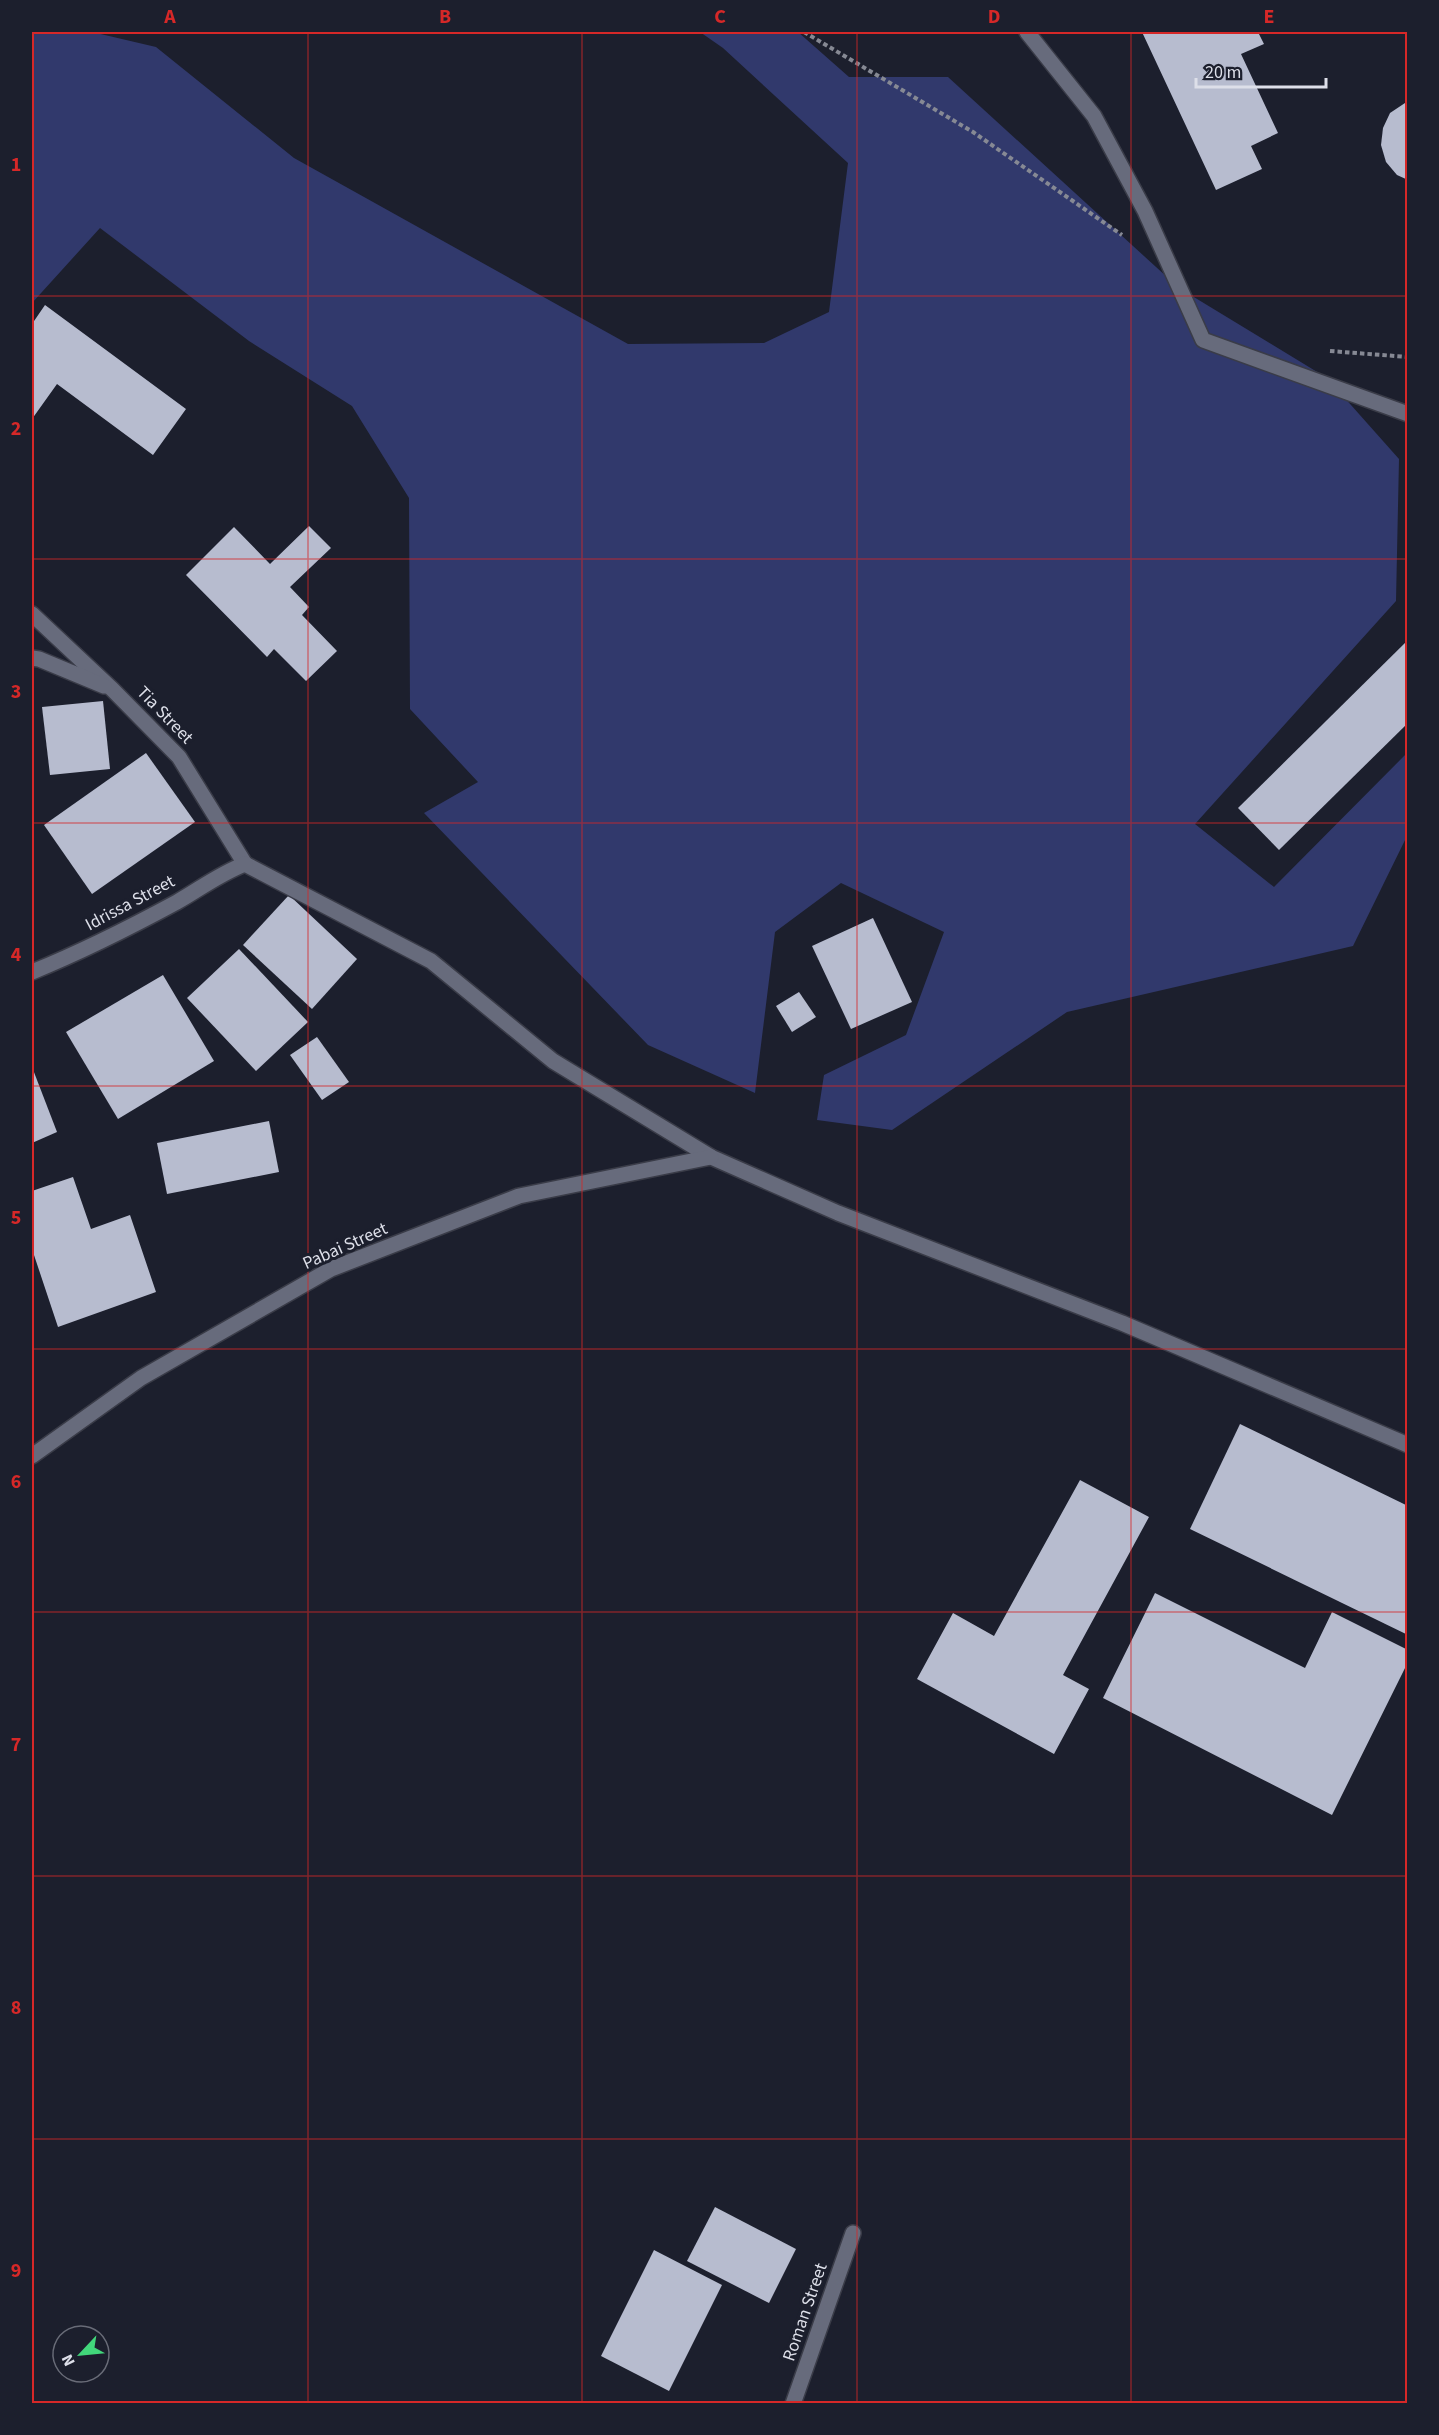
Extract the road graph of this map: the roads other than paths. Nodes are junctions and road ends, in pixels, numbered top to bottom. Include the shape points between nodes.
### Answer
1 (1027, 32) edge
2 (1407, 414) edge
3 (32, 614) edge
4 (32, 658) edge
5 (112, 689) junction
6 (245, 864) junction
7 (32, 972) edge
8 (711, 1157) junction
9 (1407, 1445) edge
10 (32, 1456) edge
11 (853, 2233) dead end
12 (793, 2403) edge

1 - 2 street via 1094,116 1145,211 1203,340
3 - 5 street, Tia Street
4 - 5 street
5 - 6 street, Tia Street via 179,757
6 - 7 street, Idrissa Street via 76,954
6 - 8 street via 431,961 553,1061
8 - 9 street via 838,1213 1122,1323
8 - 10 street, Pabai Street via 519,1196 331,1269 141,1378
11 - 12 street, Roman Street

